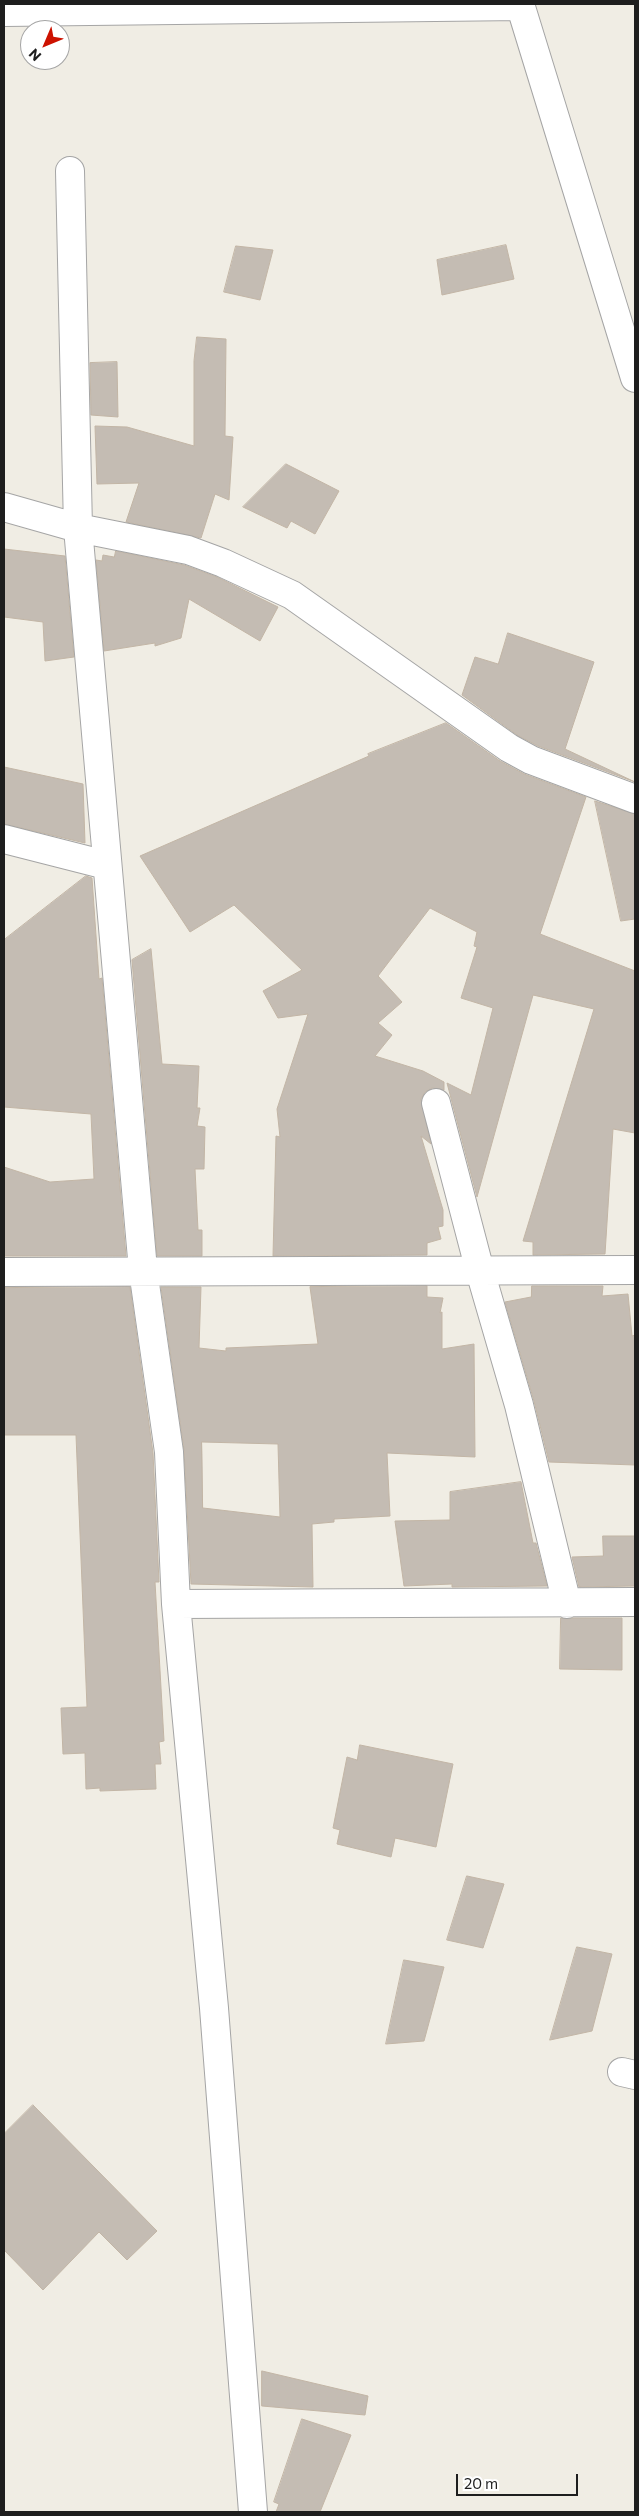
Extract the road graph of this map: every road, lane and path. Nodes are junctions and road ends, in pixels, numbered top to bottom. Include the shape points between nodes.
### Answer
1 (520, 5) edge
2 (4, 12) edge
3 (70, 170) dead end
4 (635, 378) edge
5 (4, 508) edge
6 (78, 528) junction
7 (635, 799) edge
8 (4, 839) edge
9 (106, 865) junction
10 (436, 1103) dead end
11 (143, 1270) junction
12 (635, 1270) edge
13 (480, 1271) junction
14 (4, 1272) edge
15 (635, 1602) edge
16 (176, 1604) junction
17 (567, 1604) junction
18 (253, 2512) edge

1 - 2 street
1 - 4 street
3 - 6 street
5 - 6 street
6 - 7 street via 188,550 257,577 292,595 508,748 531,760
6 - 9 street
8 - 9 street
9 - 11 street
10 - 13 street
11 - 13 street
11 - 14 street
11 - 16 street via 169,1452
12 - 13 street
13 - 17 street via 519,1405
15 - 17 street
16 - 17 street
16 - 18 street via 214,2008

